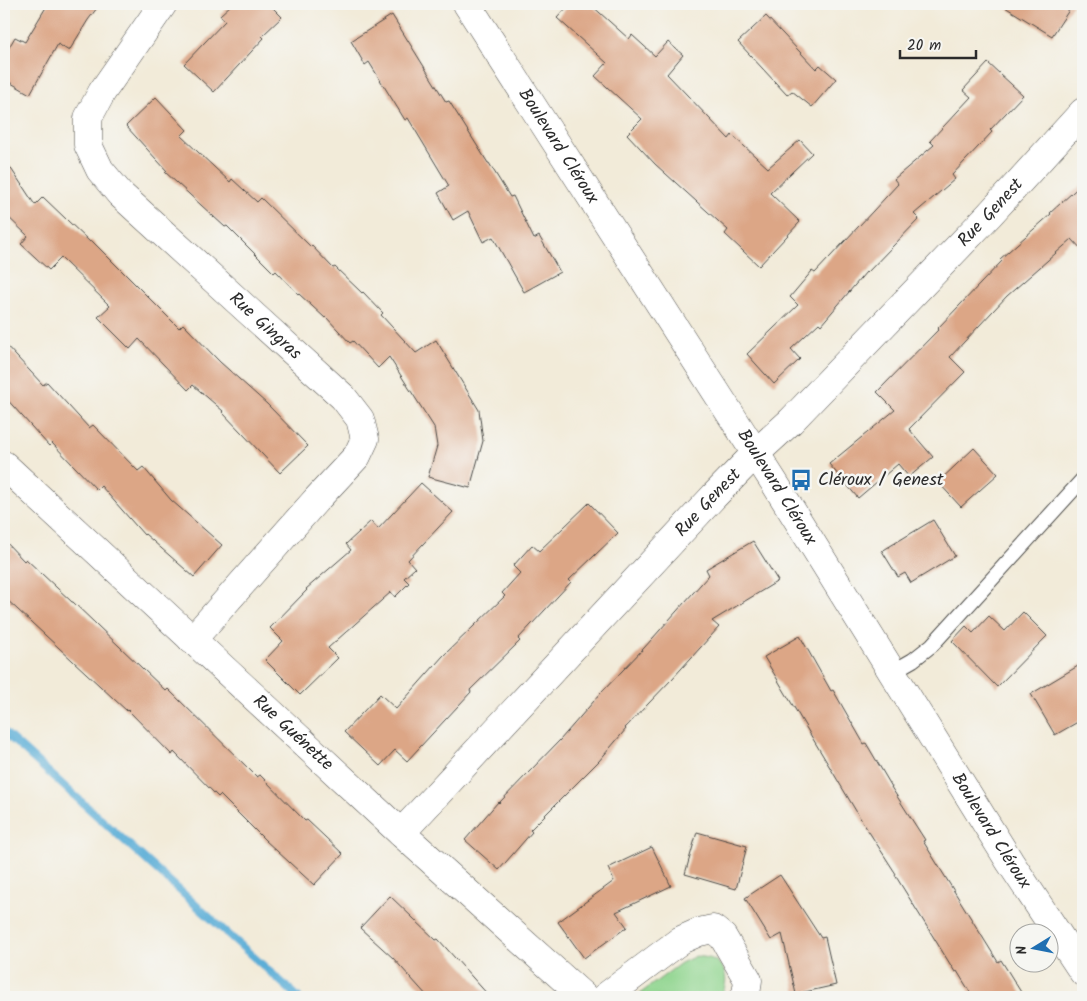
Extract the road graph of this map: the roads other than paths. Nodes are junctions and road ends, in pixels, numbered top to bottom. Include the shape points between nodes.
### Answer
1 (162, 4) edge
2 (467, 4) edge
3 (1083, 112) edge
4 (755, 454) junction
5 (4, 464) edge
6 (1083, 479) edge
7 (192, 640) junction
8 (892, 672) junction
9 (401, 833) junction
10 (1083, 972) edge
11 (584, 997) edge
12 (605, 997) edge
13 (744, 997) edge

1 - 7 street, Rue Gingras via 88,118 88,145 100,170 120,194 344,397 360,419 365,439 357,456
2 - 4 street, Boulevard Cléroux
3 - 4 street, Rue Genest via 989,216 791,421
4 - 8 street, Boulevard Cléroux
4 - 9 street, Rue Genest
5 - 7 street, Rue Guénette
6 - 8 lane via 932,644
7 - 9 street, Rue Guénette
8 - 10 street, Boulevard Cléroux via 1010,862
9 - 11 street, Rue Guénette
12 - 13 street via 681,940 713,929 723,938 748,980

